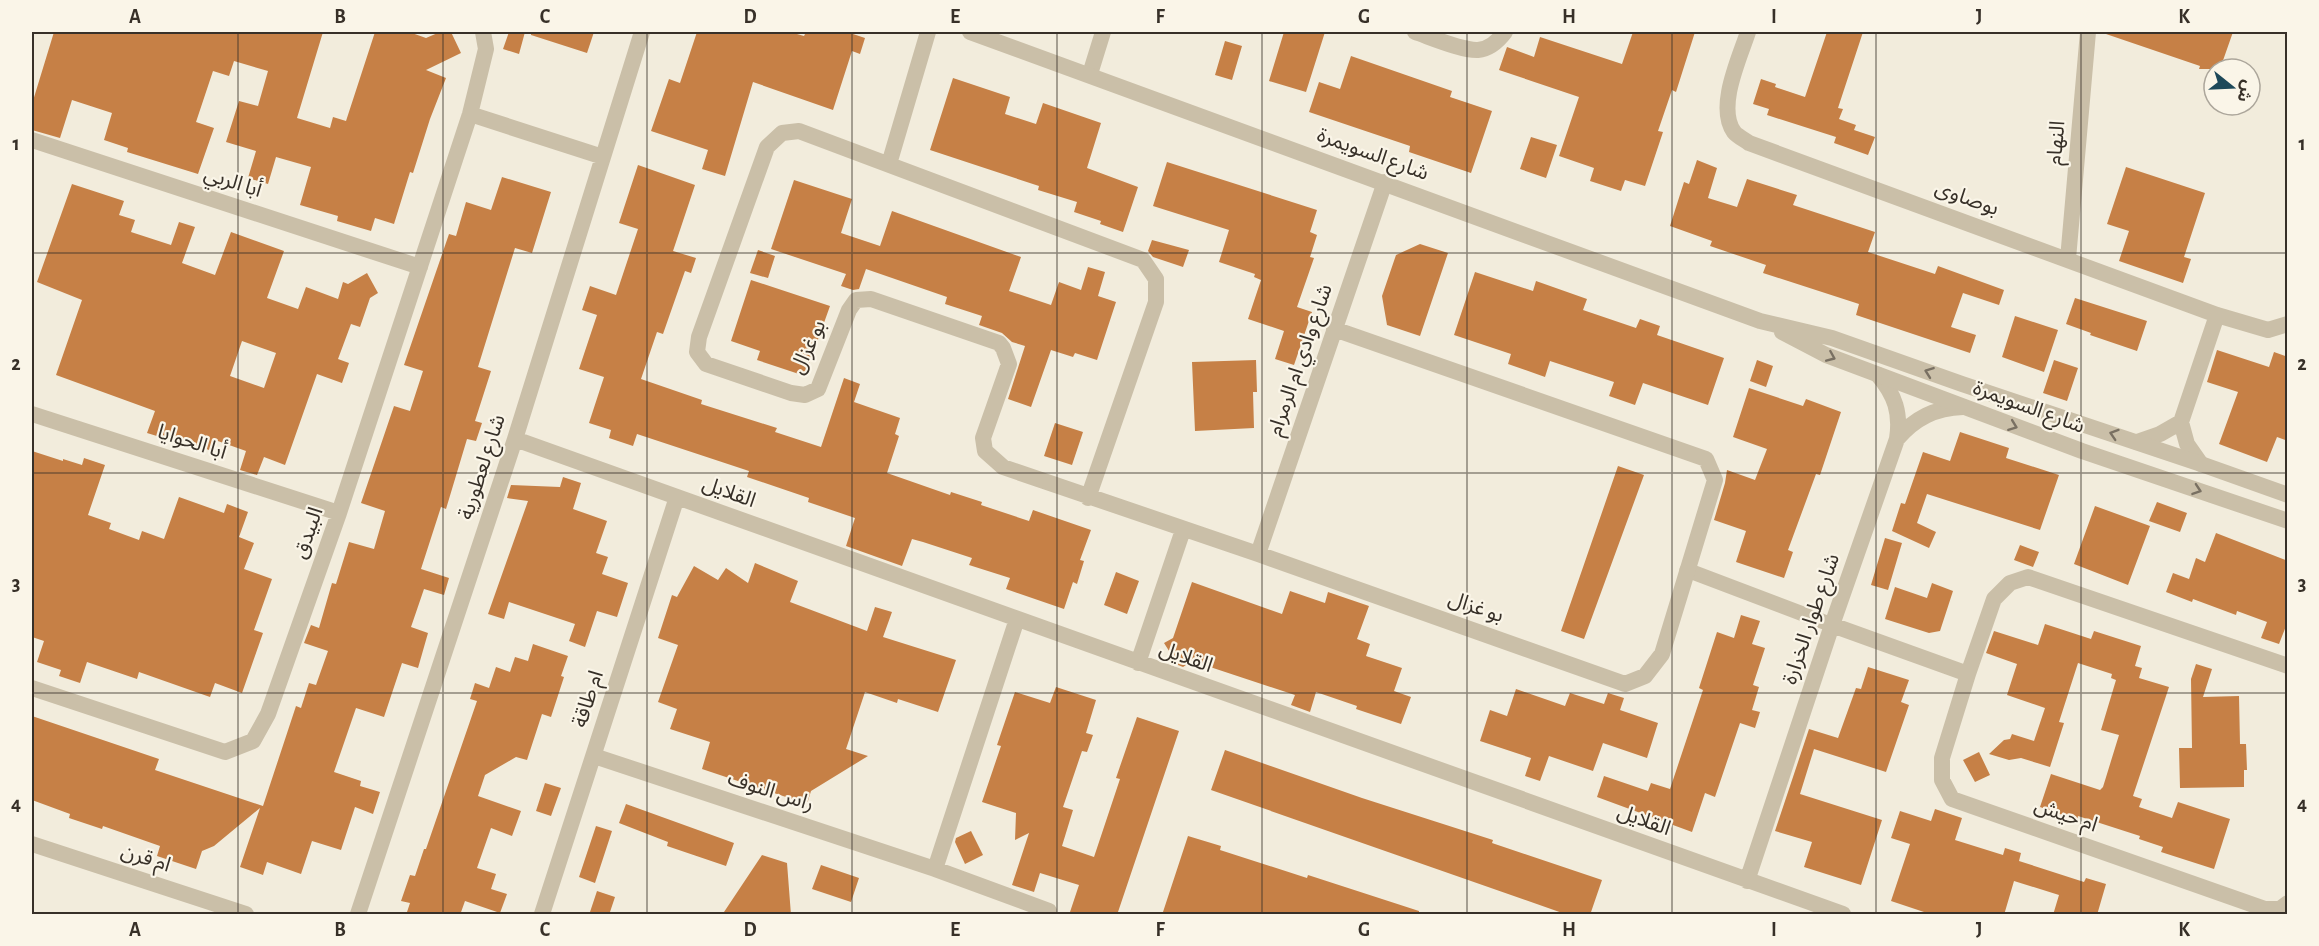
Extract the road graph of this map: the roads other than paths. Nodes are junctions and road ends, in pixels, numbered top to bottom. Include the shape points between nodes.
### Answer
1 (483, 32) edge
2 (642, 32) edge
3 (928, 32) edge
4 (970, 32) edge
5 (1104, 32) edge
6 (1415, 32) edge
7 (1504, 32) edge
8 (1748, 32) edge
9 (2088, 32) edge
10 (1090, 74) junction
11 (470, 114) junction
12 (32, 140) edge
13 (603, 157) junction
14 (889, 164) junction
15 (1386, 182) junction
16 (2068, 259) junction
17 (420, 267) junction
18 (2217, 315) junction
19 (1760, 321) junction
20 (2288, 324) edge
21 (1334, 329) junction
22 (1878, 375) junction
23 (1963, 407) junction
24 (32, 414) edge
25 (2181, 422) junction
26 (515, 439) junction
27 (1897, 439) junction
28 (2137, 442) junction
29 (2201, 464) junction
30 (2288, 495) edge
31 (677, 497) junction
32 (1089, 498) junction
33 (339, 513) junction
34 (2288, 521) edge
35 (1183, 530) junction
36 (1257, 554) junction
37 (1687, 570) junction
38 (1017, 619) junction
39 (1832, 625) junction
40 (1138, 663) junction
41 (2288, 666) edge
42 (1968, 674) junction
43 (32, 688) edge
44 (594, 756) junction
45 (32, 844) edge
46 (935, 869) junction
47 (1746, 881) junction
48 (2288, 903) edge
49 (1049, 910) dead end
50 (246, 915) edge
51 (358, 915) edge
52 (542, 915) edge
53 (1843, 915) edge

1 - 11 street, البيدق via 486,49
2 - 13 street, شارع لعطورية
3 - 14 street
4 - 10 street, شارع السويمرة
5 - 10 street
6 - 7 street via 1479,50 1498,41
8 - 16 street, بوصاوى via 1728,92 1727,115 1734,132 1749,143
9 - 16 street, النهام
10 - 15 street, شارع السويمرة
11 - 13 street
11 - 17 street, البيدق
12 - 17 street, أبا الربي
13 - 26 street, شارع لعطورية
14 - 32 street, بو غزال via 1143,260 1156,279 1156,302
14 - 32 street, بو غزال via 799,131 782,133 767,147 697,352 706,364 805,395 818,389 849,310 856,300 871,299 999,343 1009,364 983,438 985,452 1002,467
15 - 19 street, شارع السويمرة
15 - 21 street, شارع وادي ام الرمرام
16 - 18 street, بوصاوى
17 - 33 street, البيدق
18 - 20 street, بوصاوى via 2268,330
18 - 25 street
19 -> 22 street, شارع السويمرة via 1826,355
28 -> 19 street, شارع السويمرة via 1832,338
21 - 36 street, شارع وادي ام الرمرام
21 - 37 street, بو غزال via 1706,459 1715,480
22 - 23 street, شارع السويمرة
22 - 27 street, شارع طوار الخرارة via 1898,411
23 - 27 street via 1926,414
23 -> 34 street, شارع السويمرة
24 - 33 street, أبا الحوايا
25 - 28 street
25 - 29 street via 2187,444
26 - 31 street, القلايل
26 - 51 street, شارع لعطورية
27 - 39 street, شارع طوار الخرارة
28 - 29 street, شارع السويمرة
29 - 30 street, شارع السويمرة
31 - 38 street, القلايل
31 - 44 street, ام طاقة
32 - 35 street, بو غزال
33 - 43 street, البيدق via 268,714 253,741 225,752
35 - 36 street, بو غزال
35 - 40 street
36 - 37 street, بو غزال via 1625,684 1645,676 1662,654
37 - 39 street
38 - 40 street, القلايل
38 - 46 street
39 - 42 street
39 - 47 street, شارع طوار الخرارة
40 - 47 street, القلايل
41 - 42 street, ام حيش via 2028,577 2010,583 1994,599
42 - 48 street, ام حيش via 1942,758 1942,780 1952,799 2265,909 2280,909
44 - 46 street, راس النوف
44 - 52 street, ام طاقة
45 - 50 street, ام قرن
46 - 49 street, راس النوف
47 - 53 street, القلايل

